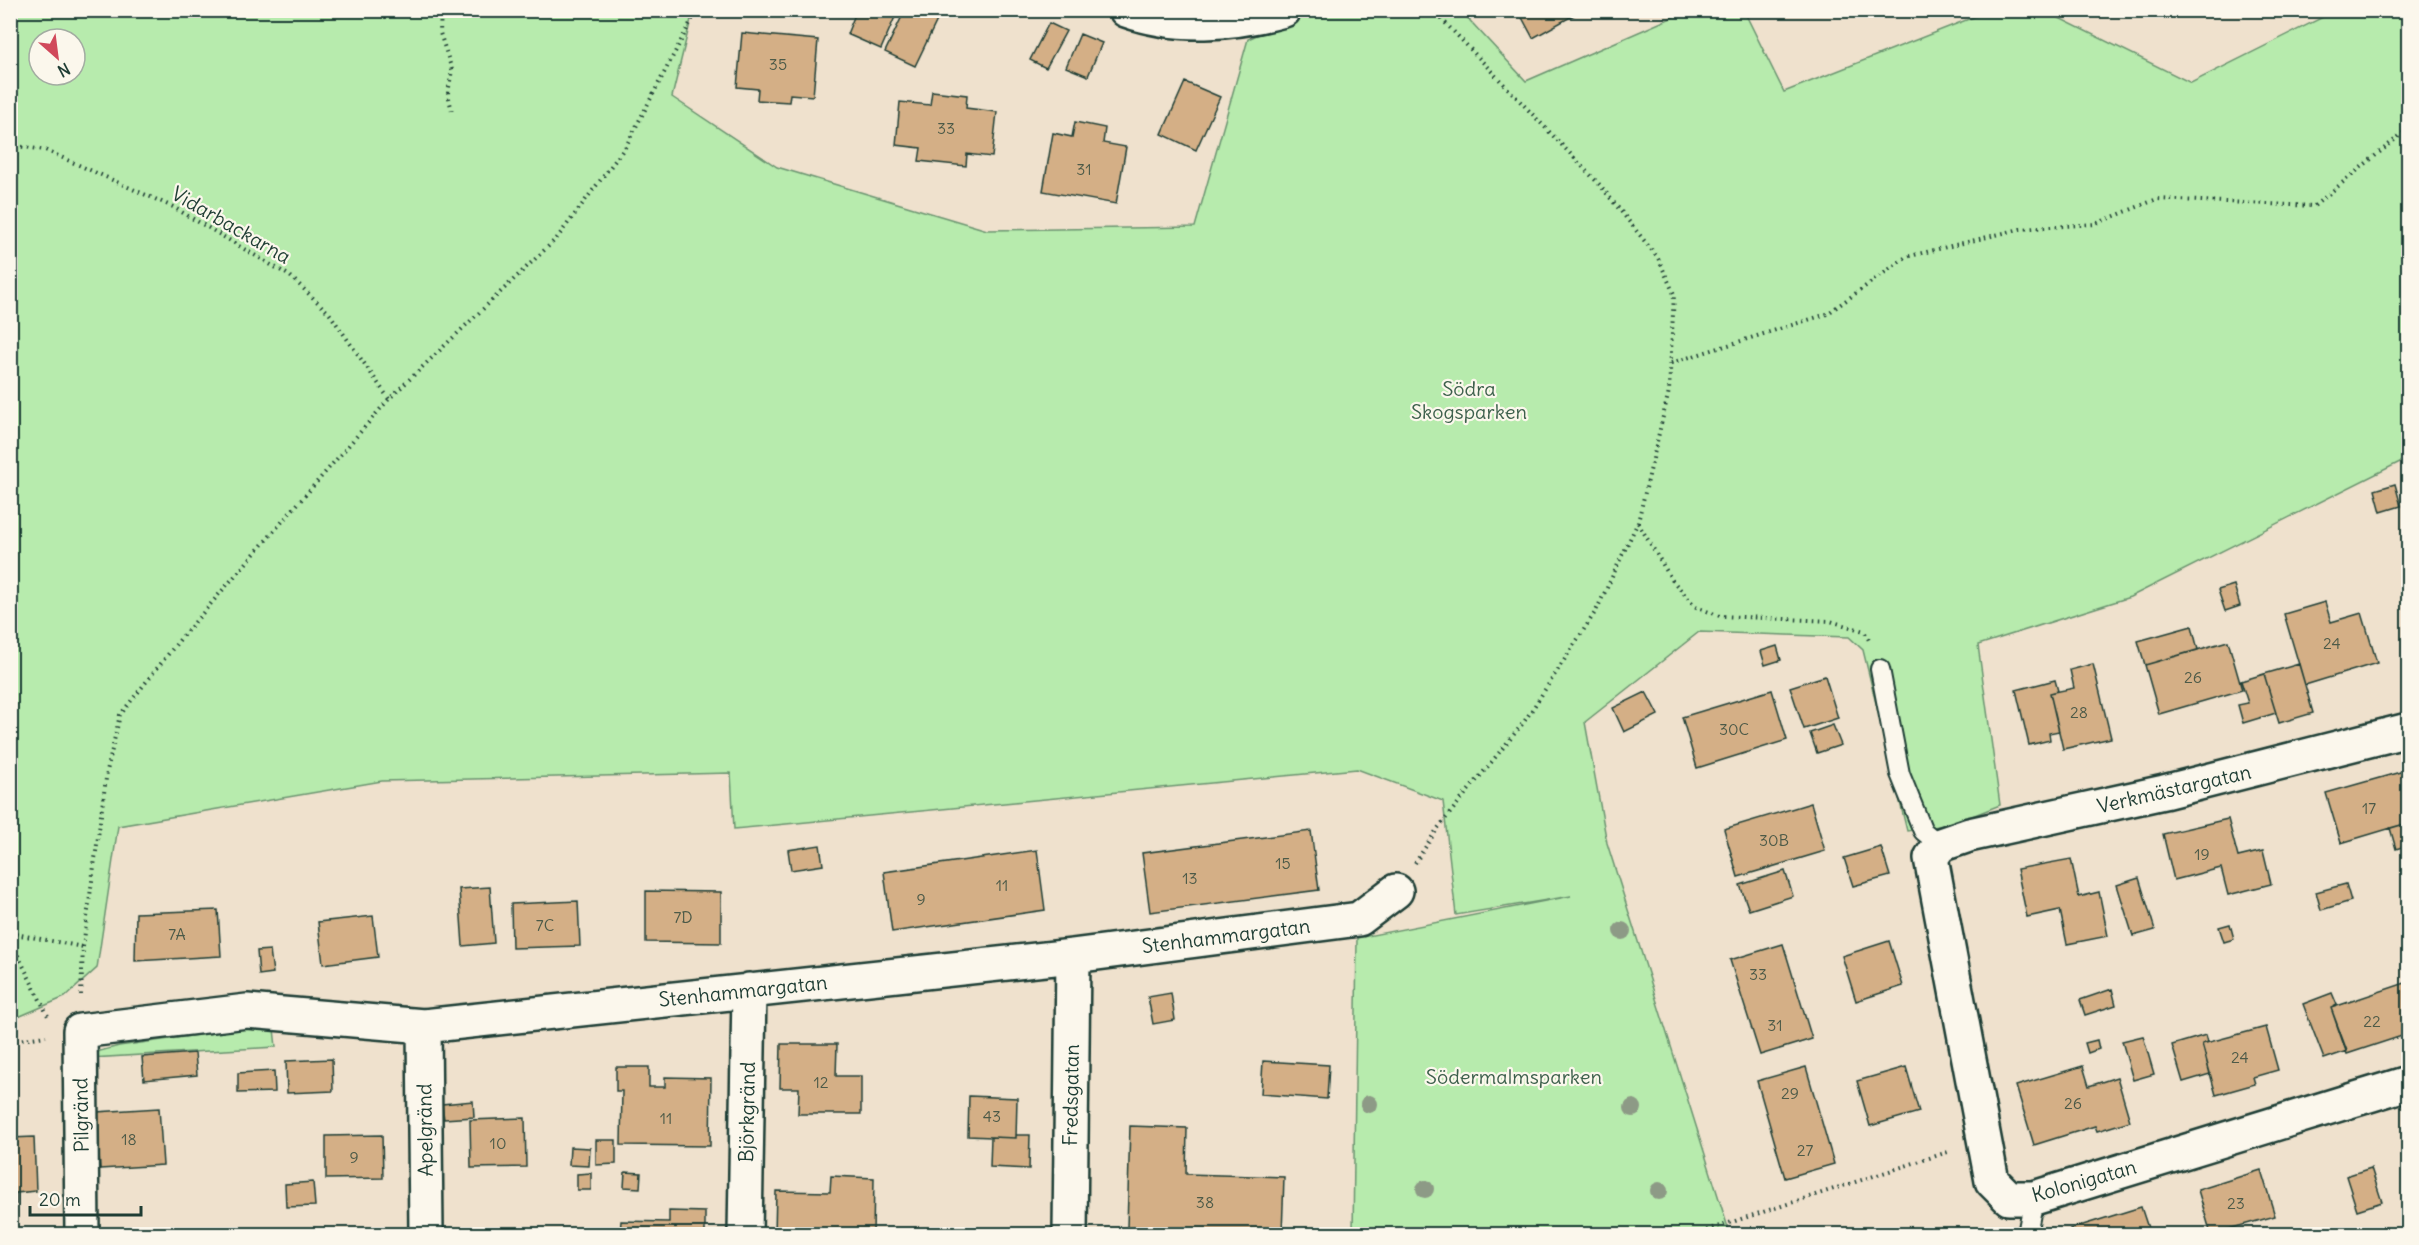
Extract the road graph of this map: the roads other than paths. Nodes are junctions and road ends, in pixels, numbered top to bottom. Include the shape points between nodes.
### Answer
1 (1126, 10) edge
2 (1284, 10) edge
3 (1880, 669) road end
4 (2409, 730) edge
5 (1940, 845) junction
6 (1396, 891) road end
7 (1073, 956) junction
8 (748, 990) junction
9 (424, 1026) junction
10 (66, 1028) joint
11 (2409, 1083) edge
12 (2034, 1198) junction
13 (82, 1234) edge
14 (426, 1234) edge
15 (745, 1234) edge
16 (1070, 1234) edge
17 (2027, 1234) edge

1 - 2 street via 1148,18 1200,22 1252,19
3 - 5 lane via 1900,774 1923,831
4 - 5 street, Verkmästargatan
5 - 12 street, Kolonigatan via 1930,858 1992,1181 2009,1198
6 - 7 street, Stenhammargatan via 1359,919
7 - 8 street, Stenhammargatan
7 - 16 street, Fredsgatan
8 - 9 street, Stenhammargatan
8 - 15 street, Björkgränd
9 - 10 street, Stenhammargatan via 247,1011
9 - 14 street, Apelgränd
10 - 13 street, Pilgränd
11 - 12 street, Kolonigatan
12 - 17 lane

